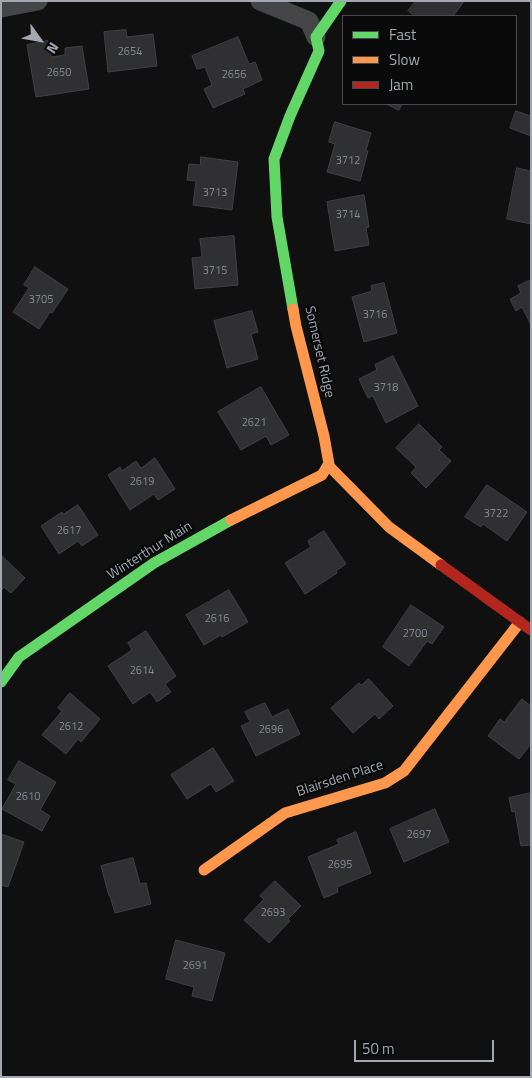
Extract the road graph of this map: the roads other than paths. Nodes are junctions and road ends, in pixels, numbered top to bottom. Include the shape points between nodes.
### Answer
1 (38, 1) edge
2 (260, 1) edge
3 (341, 1) edge
4 (1, 8) edge
5 (316, 37) junction
6 (328, 466) junction
7 (520, 622) junction
8 (531, 630) edge
9 (1, 682) edge
10 (204, 870) dead end

1 - 4 street
2 - 5 street via 309,21
3 - 5 street
5 - 6 street, Somerset Ridge via 319,51 274,159 277,217 296,326 324,436
6 - 7 street via 389,527
6 - 9 street, Winterthur Main via 322,475 242,514 154,563 20,657
7 - 8 street
7 - 10 street, Blairsden Place via 404,771 386,782 285,813

